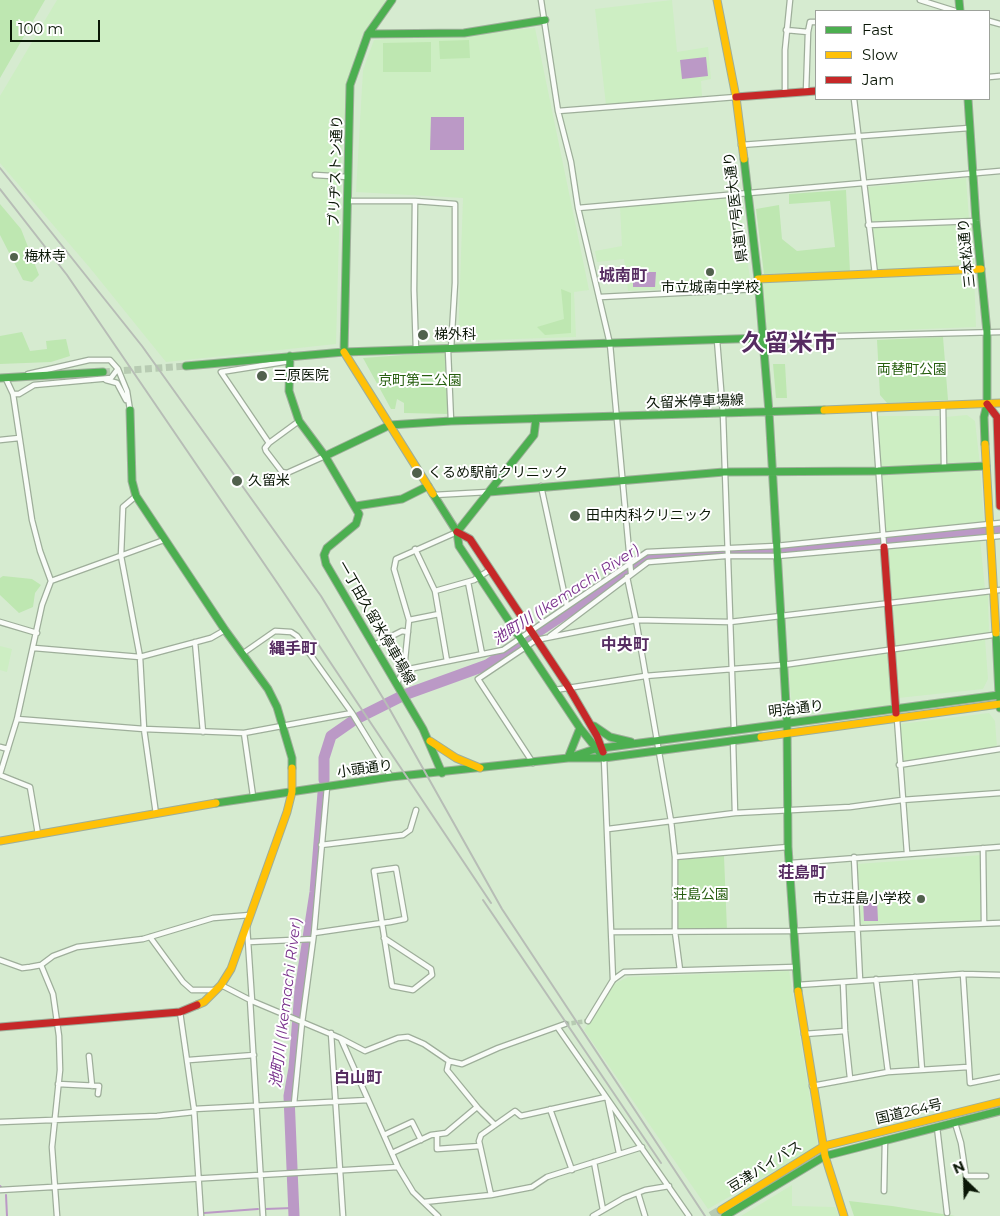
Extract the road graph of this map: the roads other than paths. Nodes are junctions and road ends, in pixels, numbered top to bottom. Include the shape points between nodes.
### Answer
1 (392, 0) edge
2 (540, 0) edge
3 (717, 0) edge
4 (790, 0) edge
5 (920, 0) edge
6 (952, 10) edge
7 (545, 20) junction
8 (815, 22) edge
9 (786, 30) junction
10 (808, 32) junction
11 (368, 34) junction
12 (815, 91) edge
13 (806, 92) junction
14 (784, 94) junction
15 (736, 97) junction
16 (854, 100) edge
17 (968, 100) edge
18 (558, 111) junction
19 (969, 128) junction
20 (857, 138) junction
21 (741, 146) junction
22 (1000, 170) edge
23 (972, 173) junction
24 (315, 175) dead end
25 (348, 177) junction
26 (865, 184) junction
27 (747, 193) junction
28 (415, 200) junction
29 (347, 202) junction
30 (578, 208) junction
31 (976, 221) junction
32 (868, 225) junction
33 (981, 269) junction
34 (875, 275) junction
35 (758, 280) junction
36 (758, 289) junction
37 (600, 296) junction
38 (987, 332) junction
39 (1000, 332) edge
40 (764, 338) junction
41 (717, 340) junction
42 (610, 344) junction
43 (450, 349) junction
44 (416, 350) junction
45 (344, 352) junction
46 (290, 359) junction
47 (186, 366) tunnel mouth
48 (118, 369) junction
49 (0, 373) edge
50 (102, 375) junction
51 (20, 378) junction
52 (2, 379) edge
53 (13, 394) junction
54 (1000, 403) edge
55 (987, 404) junction
56 (942, 405) junction
57 (874, 408) junction
58 (130, 410) junction
59 (769, 412) junction
60 (723, 414) junction
61 (618, 417) junction
62 (536, 419) junction
63 (299, 421) junction
64 (451, 421) junction
65 (390, 425) junction
66 (19, 438) junction
67 (0, 440) edge
68 (269, 443) junction
69 (325, 456) junction
70 (999, 464) edge
71 (986, 466) junction
72 (944, 467) junction
73 (878, 471) junction
74 (724, 472) junction
75 (773, 473) junction
76 (622, 481) junction
77 (428, 486) junction
78 (541, 486) junction
79 (489, 492) junction
80 (434, 495) junction
81 (136, 496) junction
82 (356, 506) junction
83 (1000, 506) edge
84 (1000, 523) edge
85 (990, 524) junction
86 (457, 532) junction
87 (990, 536) junction
88 (1000, 536) edge
89 (883, 537) junction
90 (164, 540) junction
91 (776, 546) junction
92 (727, 547) junction
93 (884, 547) junction
94 (415, 549) junction
95 (121, 556) junction
96 (728, 556) junction
97 (777, 556) junction
98 (631, 565) junction
99 (490, 570) junction
100 (631, 573) junction
101 (479, 577) junction
102 (627, 577) junction
103 (51, 581) junction
104 (468, 582) junction
105 (996, 590) edge
106 (435, 591) junction
107 (889, 604) junction
108 (567, 606) junction
109 (439, 614) junction
110 (779, 614) junction
111 (409, 620) junction
112 (636, 620) junction
113 (0, 622) edge
114 (730, 622) junction
115 (225, 630) junction
116 (530, 631) junction
117 (408, 632) junction
118 (37, 633) junction
119 (997, 635) edge
120 (549, 637) junction
121 (520, 638) junction
122 (536, 640) junction
123 (195, 642) junction
124 (374, 645) junction
125 (526, 647) junction
126 (34, 648) junction
127 (892, 650) junction
128 (242, 654) junction
129 (482, 654) junction
130 (140, 657) junction
131 (447, 661) junction
132 (783, 665) junction
133 (732, 669) junction
134 (404, 670) junction
135 (645, 676) junction
136 (398, 685) junction
137 (569, 688) junction
138 (556, 690) junction
139 (1000, 695) edge
140 (1000, 704) edge
141 (1000, 708) edge
142 (896, 710) junction
143 (352, 713) junction
144 (17, 719) junction
145 (896, 719) junction
146 (589, 722) junction
147 (787, 722) junction
148 (284, 726) junction
149 (580, 728) junction
150 (144, 729) junction
151 (734, 731) junction
152 (203, 732) junction
153 (244, 733) junction
154 (788, 734) junction
155 (428, 740) junction
156 (733, 740) junction
157 (657, 741) junction
158 (637, 744) junction
159 (0, 747) edge
160 (8, 749) junction
161 (599, 749) junction
162 (1000, 749) edge
163 (659, 750) junction
164 (568, 758) junction
165 (604, 758) junction
166 (533, 762) junction
167 (899, 765) junction
168 (482, 768) junction
169 (442, 772) junction
170 (0, 774) edge
171 (391, 777) junction
172 (327, 787) junction
173 (292, 792) junction
174 (1000, 793) edge
175 (253, 796) junction
176 (902, 800) junction
177 (416, 810) dead end
178 (788, 810) junction
179 (156, 814) junction
180 (735, 814) junction
181 (671, 821) junction
182 (608, 829) junction
183 (38, 834) junction
184 (0, 841) edge
185 (321, 845) junction
186 (788, 847) junction
187 (1000, 847) edge
188 (983, 848) junction
189 (907, 853) junction
190 (675, 857) junction
191 (854, 857) junction
192 (791, 863) junction
193 (248, 919) junction
194 (984, 922) junction
195 (382, 923) junction
196 (1000, 923) edge
197 (858, 927) junction
198 (792, 931) junction
199 (611, 932) junction
200 (675, 932) junction
201 (314, 936) junction
202 (150, 937) junction
203 (384, 938) junction
204 (249, 942) junction
205 (0, 960) edge
206 (41, 965) junction
207 (795, 967) junction
208 (680, 970) junction
209 (963, 974) junction
210 (1000, 975) edge
211 (915, 977) junction
212 (876, 979) junction
213 (613, 980) junction
214 (860, 980) junction
215 (843, 982) junction
216 (797, 985) junction
217 (218, 987) junction
218 (251, 1000) junction
219 (180, 1012) junction
220 (588, 1021) dead end
221 (58, 1023) junction
222 (302, 1023) junction
223 (564, 1024) tunnel mouth
224 (0, 1027) edge
225 (558, 1028) junction
226 (845, 1031) junction
227 (331, 1034) junction
228 (804, 1034) junction
229 (340, 1038) junction
230 (254, 1055) junction
231 (90, 1056) dead end
232 (189, 1060) junction
233 (449, 1061) junction
234 (968, 1067) junction
235 (922, 1070) junction
236 (888, 1072) junction
237 (1000, 1077) edge
238 (850, 1078) junction
239 (58, 1084) junction
240 (92, 1086) junction
241 (812, 1086) junction
242 (98, 1094) dead end
243 (607, 1098) junction
244 (368, 1100) junction
245 (336, 1102) junction
246 (1000, 1102) edge
247 (294, 1104) junction
248 (257, 1106) junction
249 (477, 1107) junction
250 (550, 1109) junction
251 (194, 1111) junction
252 (1000, 1111) edge
253 (55, 1120) junction
254 (0, 1122) edge
255 (955, 1123) junction
256 (496, 1125) junction
257 (937, 1127) junction
258 (384, 1135) junction
259 (437, 1135) junction
260 (421, 1140) junction
261 (885, 1140) junction
262 (480, 1146) junction
263 (824, 1146) junction
264 (642, 1147) junction
265 (392, 1153) junction
266 (619, 1153) junction
267 (825, 1156) junction
268 (594, 1162) junction
269 (398, 1167) junction
270 (572, 1170) junction
271 (340, 1171) junction
272 (261, 1176) junction
273 (986, 1176) dead end
274 (198, 1179) junction
275 (669, 1186) junction
276 (55, 1188) junction
277 (0, 1190) edge
278 (884, 1191) dead end
279 (638, 1193) junction
280 (491, 1195) junction
281 (424, 1202) junction
282 (603, 1210) junction
283 (723, 1213) edge
284 (946, 1213) dead end
285 (57, 1216) edge
286 (201, 1216) edge
287 (263, 1216) edge
288 (343, 1216) edge
289 (438, 1216) edge
290 (592, 1216) edge
291 (645, 1216) edge
292 (689, 1216) edge
293 (844, 1216) edge

1 - 11 main road, ブリヂストン通り
2 - 7 street
3 - 15 main road, 県道17号医大通り
4 - 9 street
5 - 6 street
7 - 11 main road via 464,33
7 - 18 street
8 - 10 street via 810,22
9 - 10 street
9 - 14 street
10 - 13 street
11 - 25 main road, ブリヂストン通り via 350,85
12 - 13 main road
13 - 14 main road
14 - 15 main road
15 - 18 street
15 - 21 main road, 県道17号医大通り
16 - 20 street
17 - 19 main road, 三本松通り
18 - 30 street
19 - 20 street
19 - 23 main road, 三本松通り
20 - 21 street
20 - 26 street
21 - 27 main road, 県道17号医大通り
22 - 23 street
23 - 26 street
23 - 31 main road, 三本松通り
24 - 25 street
25 - 29 main road, ブリヂストン通り
26 - 27 street
26 - 32 street
27 - 30 street
27 - 35 main road, 県道17号医大通り
28 - 29 street
28 - 43 street via 453,203 456,208
28 - 44 street
29 - 45 main road, ブリヂストン通り
30 - 37 street
31 - 32 street
31 - 33 main road, 三本松通り
32 - 34 street
33 - 34 main road
33 - 38 main road, 三本松通り
34 - 35 main road
35 - 36 main road, 県道17号医大通り
36 - 37 street
36 - 40 main road, 県道17号医大通り
37 - 42 street
38 - 39 street
38 - 40 street
38 - 55 main road, 三本松通り
40 - 41 main road
40 - 59 main road, 県道17号医大通り
41 - 42 main road
41 - 60 street
42 - 43 main road
42 - 61 street
43 - 44 main road
43 - 64 street
44 - 45 main road
45 - 46 main road
45 - 65 main road
46 - 47 main road
46 - 63 main road via 288,391
46 - 68 street via 221,372
48 - 50 street via 111,378
48 - 51 street via 114,362 89,360 33,372
48 - 58 street
49 - 52 main road
50 - 51 main road
50 - 53 street via 34,385
50 - 58 street via 117,383
51 - 52 main road
52 - 53 street
53 - 66 street
54 - 55 main road, 久留米停車場線
55 - 56 main road, 久留米停車場線
55 - 70 main road, 三本松通り via 997,417
55 - 71 main road, 三本松通り via 984,417
56 - 57 main road, 久留米停車場線
56 - 72 street
57 - 59 main road, 久留米停車場線
57 - 73 street
58 - 81 main road via 132,476
59 - 60 main road, 久留米停車場線
59 - 75 main road, 県道17号医大通り
60 - 61 main road, 久留米停車場線
60 - 74 street
61 - 62 main road, 久留米停車場線
61 - 76 street
62 - 64 main road, 久留米停車場線
62 - 79 main road via 534,435
63 - 68 street
63 - 69 main road
64 - 65 main road, 久留米停車場線
65 - 69 main road
65 - 77 main road
66 - 67 street
66 - 103 street via 32,520
68 - 69 street via 266,450 282,472 287,473
69 - 82 main road
70 - 71 street
70 - 83 main road, 三本松通り
71 - 72 main road
71 - 85 main road, 三本松通り
72 - 73 main road
73 - 75 main road
73 - 89 street
74 - 75 main road
74 - 76 main road
74 - 92 street
75 - 91 main road, 県道17号医大通り
76 - 78 main road
76 - 98 street
77 - 80 main road
77 - 82 main road via 402,499
78 - 79 main road
78 - 108 street
79 - 80 street
79 - 86 main road
80 - 86 main road
81 - 90 main road
81 - 95 street via 123,507
82 - 124 main road, 一丁田久留米停車場線 via 359,514 356,524 334,541 324,555 329,570
84 - 85 street
85 - 87 main road, 三本松通り
85 - 89 street
86 - 94 street
86 - 99 main road via 470,539
86 - 101 main road via 459,546
87 - 88 street
87 - 93 street
87 - 105 main road, 三本松通り
89 - 91 street
89 - 93 street
90 - 95 street
90 - 115 main road
91 - 92 street
91 - 97 main road, 県道17号医大通り
92 - 96 street
92 - 98 street via 647,552
93 - 97 street
93 - 107 main road
94 - 106 street
94 - 111 street via 396,559 394,569
95 - 103 street
95 - 130 street
96 - 97 street
96 - 100 street via 648,562
96 - 114 street
97 - 110 main road, 県道17号医大通り
98 - 100 street
98 - 108 street
99 - 101 street
99 - 116 main road
100 - 102 street
101 - 104 street
101 - 121 main road
102 - 112 street
102 - 120 street
103 - 118 street
104 - 106 street
104 - 129 street
105 - 107 street
105 - 119 main road, 三本松通り
106 - 109 street
107 - 110 street
107 - 127 main road
108 - 116 street
109 - 111 street
109 - 131 street
110 - 114 street
110 - 132 main road, 県道17号医大通り
111 - 117 street
112 - 114 street
112 - 120 street
112 - 135 street
113 - 118 street
114 - 133 street
115 - 123 street
115 - 128 main road
116 - 121 street
116 - 122 main road
117 - 124 street
117 - 134 street
118 - 126 street
119 - 127 street
119 - 139 main road, 三本松通り
120 - 122 street
121 - 125 main road
121 - 129 street via 503,650
122 - 125 street
122 - 137 main road
123 - 130 street
123 - 152 street
124 - 136 main road, 一丁田久留米停車場線
125 - 138 main road
125 - 166 street via 478,679
126 - 130 street
126 - 144 street via 29,658
127 - 132 street
127 - 142 main road
128 - 143 street via 275,631 291,632
128 - 148 main road via 268,689
129 - 131 street
130 - 150 street
131 - 134 street
132 - 133 street
132 - 147 main road, 県道17号医大通り
133 - 135 street
133 - 151 street
134 - 136 street
135 - 137 street
135 - 157 street
136 - 155 main road, 一丁田久留米停車場線
137 - 138 street
137 - 146 main road
138 - 149 main road
139 - 140 main road
139 - 142 main road, 明治通り
140 - 141 main road
140 - 145 main road, 明治通り
142 - 145 main road
142 - 147 main road, 明治通り
143 - 148 street
143 - 171 street
144 - 150 street
144 - 160 street
145 - 154 main road, 明治通り
145 - 167 street
146 - 158 main road via 610,737
146 - 161 main road
147 - 151 main road, 明治通り
147 - 154 main road, 県道17号医大通り
148 - 153 street
148 - 173 main road via 292,758
149 - 161 main road
149 - 164 main road
150 - 152 street
150 - 179 street
151 - 157 main road, 明治通り
152 - 153 street
153 - 175 street
154 - 156 main road, 明治通り
154 - 178 main road, 県道17号医大通り
155 - 168 main road via 456,758
155 - 169 main road, 一丁田久留米停車場線
156 - 163 main road, 明治通り
156 - 180 street
157 - 158 main road, 明治通り
157 - 163 street
158 - 161 main road, 明治通り
159 - 160 street
160 - 170 street
161 - 164 main road
161 - 165 main road
162 - 167 street
163 - 165 main road, 明治通り
163 - 181 street
164 - 165 main road
164 - 166 main road
165 - 182 street
166 - 168 main road
167 - 176 street
168 - 169 main road
169 - 171 main road, 小頭通り
170 - 183 street via 30,787
171 - 172 main road, 小頭通り
172 - 173 main road, 小頭通り
172 - 185 street
173 - 175 main road, 小頭通り
173 - 193 main road
174 - 176 street
175 - 179 main road, 小頭通り
176 - 178 street
176 - 189 street
177 - 185 street via 410,830 403,835
178 - 180 street
178 - 186 main road, 県道17号医大通り
179 - 183 main road, 小頭通り
180 - 181 street
181 - 182 street
181 - 190 street
182 - 199 street
183 - 184 main road, 小頭通り
185 - 201 street
186 - 190 street
186 - 192 main road, 県道17号医大通り
187 - 188 street
188 - 189 street
188 - 194 street
189 - 191 street
190 - 200 street
191 - 192 street
191 - 197 street
192 - 198 main road, 県道17号医大通り
193 - 202 street via 214,918
193 - 204 street
193 - 217 main road via 231,969
194 - 196 street
194 - 197 street
195 - 195 street via 404,919 396,868 374,871
195 - 201 street
195 - 203 street
197 - 198 street
197 - 214 street
198 - 200 street
198 - 207 main road, 県道17号医大通り
199 - 200 street
199 - 213 street
200 - 208 street
201 - 204 street
201 - 222 street
202 - 206 street via 76,947 53,956
202 - 217 street via 192,990
203 - 203 street via 392,986 413,990 432,975 431,969
204 - 218 street
205 - 206 street via 22,968
206 - 221 street via 53,994
207 - 208 street
207 - 216 main road, 県道17号医大通り
208 - 213 street via 624,972
209 - 210 street
209 - 211 street
209 - 234 street
211 - 212 street
211 - 235 street
212 - 214 street
212 - 236 street
213 - 220 street
214 - 215 street
215 - 216 street
215 - 226 street
216 - 228 main road, 県道17号医大通り
217 - 218 street
217 - 219 main road via 204,1002
218 - 222 street
218 - 230 street
219 - 221 main road
219 - 232 street
221 - 224 main road
221 - 239 street
222 - 227 street
222 - 247 street
223 - 225 street
225 - 233 street via 462,1064
225 - 243 street
226 - 228 street
226 - 238 street
227 - 229 street
227 - 245 street
228 - 241 main road, 県道17号医大通り
229 - 233 street via 365,1051 408,1037
229 - 244 street
230 - 232 street
230 - 248 street
231 - 240 street
232 - 251 street
233 - 249 street via 448,1070
234 - 235 street
234 - 237 street via 970,1083
235 - 236 street
236 - 238 street
238 - 241 street
239 - 240 street
239 - 253 street
240 - 242 street via 99,1086
241 - 263 main road, 県道17号医大通り
243 - 250 street
243 - 264 street
243 - 266 street
244 - 245 street
244 - 258 street
245 - 247 street
245 - 271 street
246 - 263 main road, 国道264号
247 - 248 street
248 - 251 street
248 - 272 street
249 - 256 street
249 - 259 street via 446,1133
250 - 256 street via 521,1116 515,1111
250 - 270 street
251 - 253 street via 157,1116
251 - 274 street
252 - 255 main road, 国道264号
253 - 254 street
253 - 276 street via 52,1148
255 - 257 main road, 国道264号
255 - 273 street via 966,1176
256 - 262 street via 480,1135
257 - 261 main road, 国道264号
257 - 284 street
258 - 260 street via 412,1122
258 - 265 street
259 - 260 street
259 - 262 street via 437,1149
260 - 265 street
261 - 267 main road, 国道264号
261 - 278 street
262 - 280 street
263 - 267 main road, 県道17号医大通り
263 - 283 main road, 豆津バイパス
264 - 266 street
264 - 275 street
265 - 269 street
266 - 268 street
267 - 283 main road, 豆津バイパス
267 - 293 main road, 県道17号医大通り
268 - 270 street
268 - 282 street
269 - 271 street
269 - 281 street via 413,1192
270 - 280 street via 548,1177 532,1188
271 - 272 street
271 - 288 street
272 - 274 street
272 - 287 street
274 - 276 street
274 - 286 street
275 - 279 street
275 - 292 street
276 - 277 street
276 - 285 street
279 - 282 street
279 - 291 street
280 - 281 street
281 - 289 street
282 - 290 street

